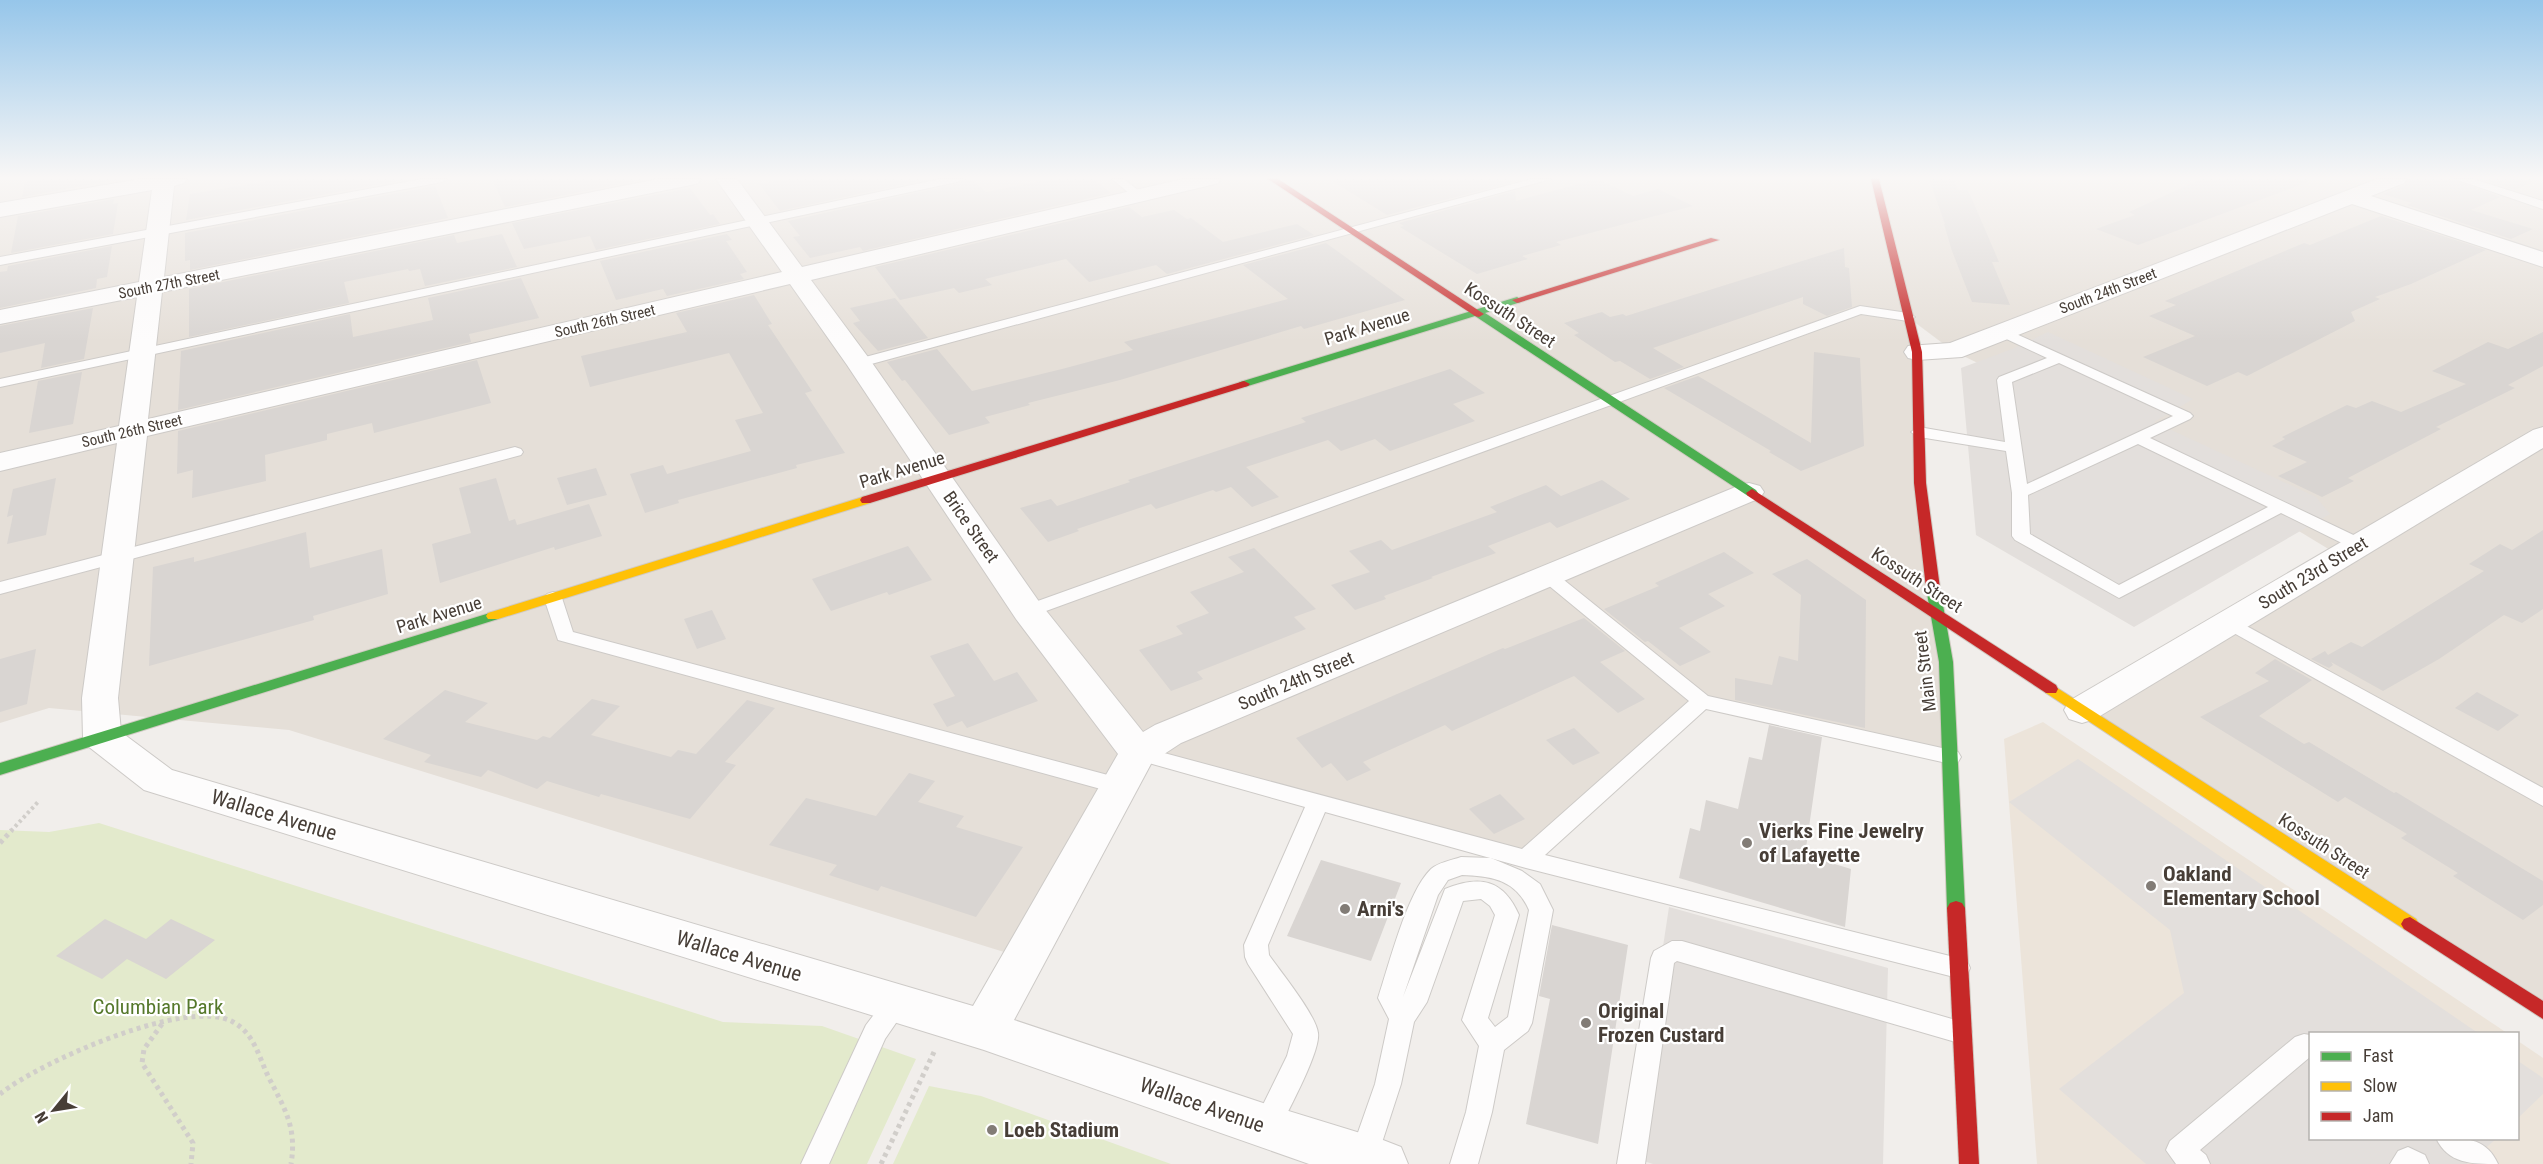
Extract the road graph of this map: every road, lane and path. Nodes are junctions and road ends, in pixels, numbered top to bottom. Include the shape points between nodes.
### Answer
1 (150, 233) edge
2 (157, 233) edge
3 (419, 233) edge
4 (704, 233) edge
5 (765, 233) edge
6 (978, 233) edge
7 (1341, 233) edge
8 (1354, 233) edge
9 (1888, 233) edge
10 (2258, 233) edge
11 (2462, 233) edge
12 (1714, 240) dead end
13 (2543, 260) edge
14 (0, 261) edge
15 (796, 276) junction
16 (150, 287) junction
17 (1475, 313) junction
18 (0, 317) edge
19 (1908, 318) junction
20 (2003, 332) junction
21 (143, 352) junction
22 (1917, 352) junction
23 (2060, 358) junction
24 (859, 363) junction
25 (0, 383) edge
26 (1608, 401) junction
27 (134, 430) junction
28 (1919, 432) junction
29 (2543, 436) edge
30 (2138, 438) junction
31 (2014, 448) junction
32 (515, 452) dead end
33 (0, 462) edge
34 (936, 478) junction
35 (1749, 492) junction
36 (2020, 493) junction
37 (2280, 507) junction
38 (2360, 545) junction
39 (120, 555) junction
40 (1548, 576) junction
41 (0, 588) edge
42 (554, 598) junction
43 (1028, 611) junction
44 (1936, 613) junction
45 (2230, 623) junction
46 (1701, 701) junction
47 (2082, 710) junction
48 (102, 738) junction
49 (1138, 753) junction
50 (1951, 757) junction
51 (0, 769) edge
52 (1119, 786) junction
53 (2543, 798) edge
54 (38, 802) dead end
55 (1318, 802) junction
56 (0, 843) edge
57 (1526, 859) junction
58 (1960, 968) junction
59 (897, 1004) junction
60 (2543, 1011) edge
61 (1401, 1018) junction
62 (162, 1024) junction
63 (984, 1030) junction
64 (1961, 1033) junction
65 (1492, 1044) junction
66 (2309, 1046) edge
67 (933, 1052) dead end
68 (0, 1094) edge
69 (1266, 1127) junction
70 (2452, 1140) edge
71 (1373, 1161) edge
72 (1631, 1161) edge
73 (191, 1164) edge
74 (291, 1164) edge
75 (815, 1164) edge
76 (881, 1164) edge
77 (1464, 1164) edge
78 (1969, 1164) edge
79 (2196, 1164) edge
80 (2404, 1164) edge
81 (2415, 1164) edge
82 (2484, 1164) edge

1 - 14 lane
2 - 16 street
3 - 16 street, South 27th Street
4 - 21 lane
5 - 15 street, Brice Street
6 - 15 street, South 26th Street
7 - 24 lane
8 - 17 street, Kossuth Street
9 - 19 street, Main Street
10 - 20 street, South 24th Street
11 - 13 street
12 - 17 street, Park Avenue
15 - 24 street, Brice Street
15 - 27 street, South 26th Street
16 - 18 street, South 27th Street
16 - 21 street
17 - 26 street, Kossuth Street
17 - 34 street, Park Avenue
19 - 22 street, Main Street
19 - 26 lane via 1860,310
20 - 22 street, South 24th Street via 1953,351
20 - 23 lane
21 - 25 lane
21 - 27 street
22 - 28 street, Main Street
23 - 30 lane via 2185,416
23 - 31 lane via 2004,380
24 - 34 street, Brice Street
26 - 35 street, Kossuth Street
26 - 43 lane
27 - 33 street, South 26th Street
27 - 39 street
28 - 31 lane
28 - 44 street, Main Street via 1920,483
29 - 38 street, South 23rd Street
30 - 36 lane
30 - 37 lane
31 - 36 lane
32 - 39 lane
34 - 42 street, Park Avenue
34 - 43 street, Brice Street
35 - 40 street, South 24th Street
35 - 44 street, Kossuth Street
36 - 37 lane via 2021,536 2119,592
37 - 38 lane
38 - 45 street, South 23rd Street
39 - 41 lane
39 - 48 street via 100,698
40 - 46 lane
40 - 49 street, South 24th Street via 1168,734
42 - 48 street, Park Avenue
42 - 52 lane via 565,636
43 - 49 street, Brice Street
44 - 47 street, Kossuth Street
44 - 50 street, Main Street via 1946,663
45 - 47 street, South 23rd Street
45 - 53 lane
46 - 50 lane
46 - 57 lane
47 - 60 street, Kossuth Street
48 - 51 street
48 - 59 street, Wallace Avenue via 158,780
49 - 52 street, South 24th Street
49 - 55 lane
50 - 58 street, Main Street
52 - 63 street, South 24th Street
54 - 56 path
55 - 57 lane
55 - 69 lane via 1256,945 1257,957 1306,1034 1300,1057
57 - 58 lane
58 - 64 street, Main Street
59 - 63 street, Wallace Avenue
59 - 75 lane via 875,1033
61 - 65 lane via 1415,1002 1453,895 1477,888 1488,891 1498,897 1507,915 1475,1020
61 - 65 lane via 1389,998 1428,891 1440,874 1461,866 1491,867 1532,890 1541,910 1518,1023
61 - 71 lane
62 - 68 path via 64,1054 18,1078
62 - 73 path via 144,1049 142,1063 193,1143
62 - 74 path via 201,1016 221,1017 236,1023 250,1037 293,1129
63 - 69 street, Wallace Avenue
64 - 72 lane via 1672,951 1663,958
64 - 78 street, Main Street
65 - 77 lane
66 - 79 lane via 2304,1045 2180,1150
67 - 76 path
69 - 71 street, Wallace Avenue
70 - 82 lane
80 - 81 lane via 2408,1160

